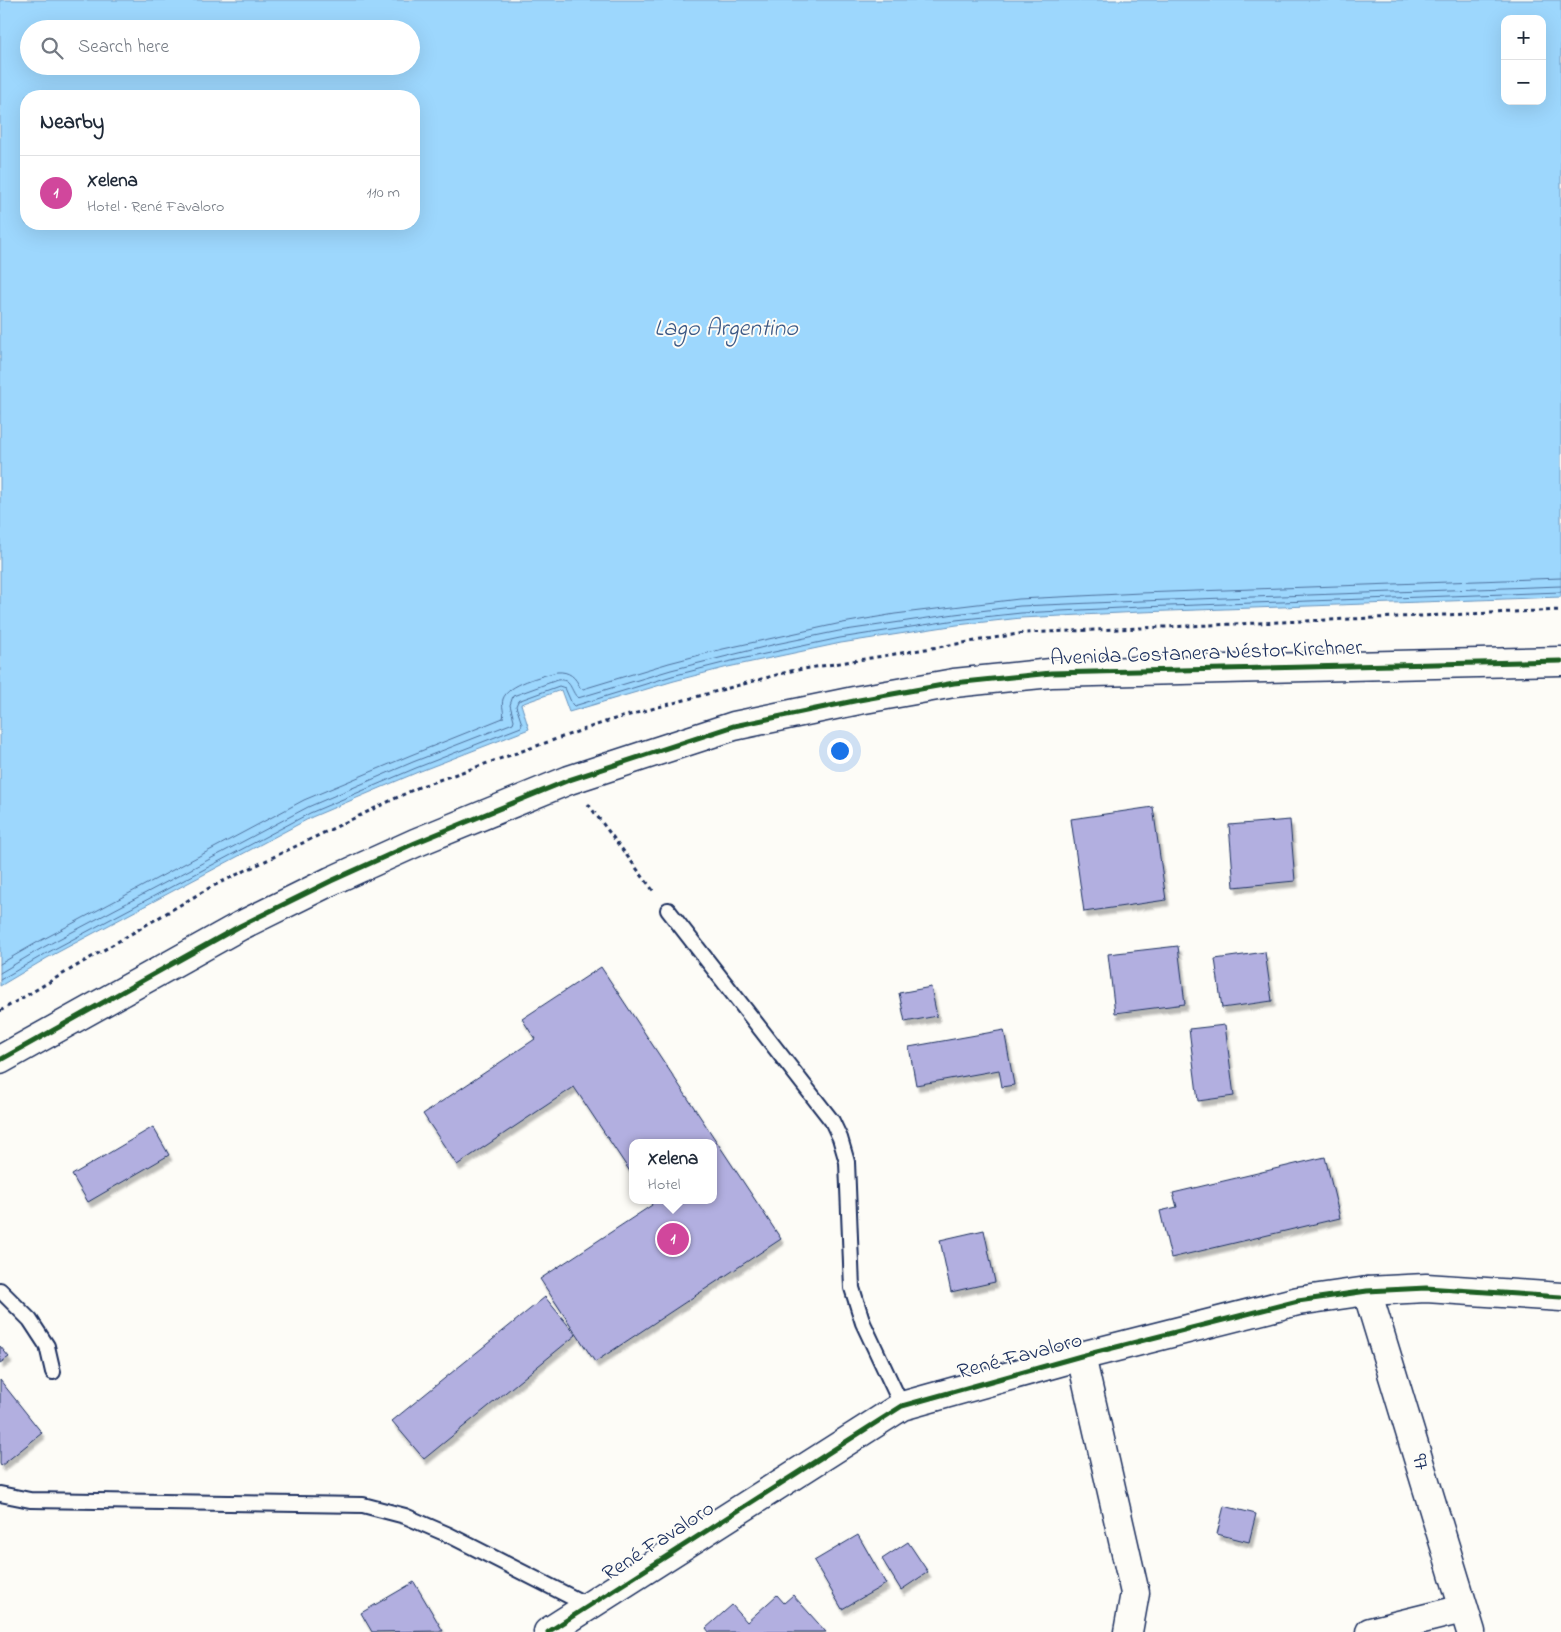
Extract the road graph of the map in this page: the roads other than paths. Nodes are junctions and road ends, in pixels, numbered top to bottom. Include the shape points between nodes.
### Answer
1 (1561, 661) edge
2 (668, 910) road end
3 (0, 1060) edge
4 (0, 1290) edge
5 (1367, 1292) junction
6 (1561, 1296) edge
7 (1081, 1356) junction
8 (53, 1372) dead end
9 (902, 1406) junction
10 (0, 1494) edge
11 (588, 1606) junction
12 (1467, 1620) edge
13 (548, 1632) edge
14 (1128, 1632) edge
15 (1370, 1632) edge

1 - 3 street, Avenida Costanera Néstor Kirchner via 1051,673 954,683 734,726 569,780 331,881 240,926
2 - 9 lane via 832,1121 847,1162 852,1288 863,1323
4 - 8 lane via 30,1320 47,1346
5 - 6 street, René Favaloro via 1426,1288
5 - 7 street, René Favaloro via 1298,1302
5 - 12 street, 97
7 - 9 street, René Favaloro
7 - 14 street via 1135,1593
9 - 11 street, René Favaloro
10 - 11 lane via 30,1500 363,1505 405,1516 449,1535
11 - 13 street, René Favaloro
12 - 15 street

